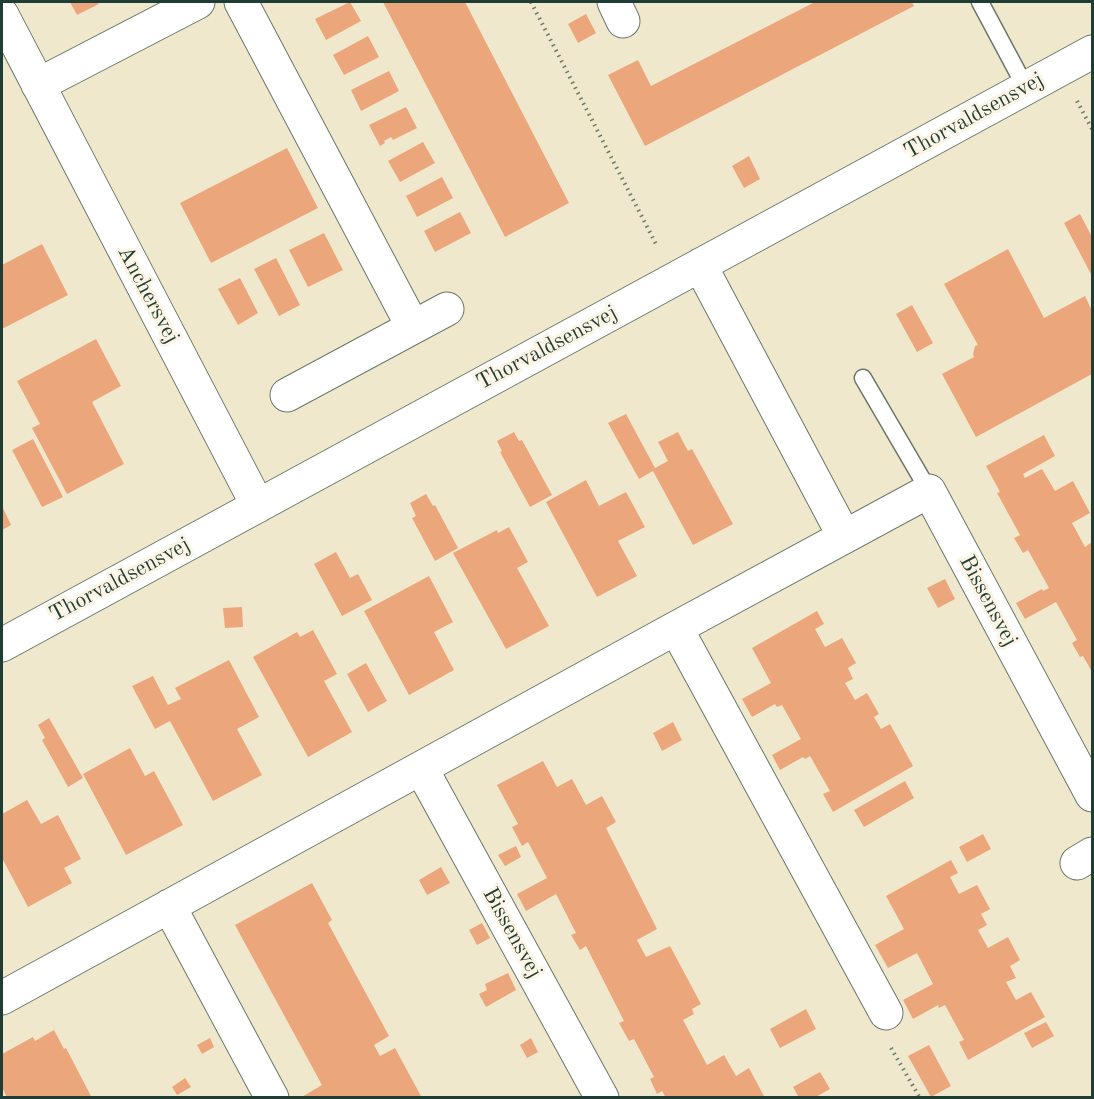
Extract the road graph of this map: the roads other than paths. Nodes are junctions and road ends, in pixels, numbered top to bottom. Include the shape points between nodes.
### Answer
1 (198, 2) edge
2 (241, 2) edge
3 (980, 2) edge
4 (2, 15) edge
5 (1092, 52) edge
6 (38, 85) junction
7 (1026, 88) junction
8 (687, 272) junction
9 (447, 309) dead end
10 (413, 327) junction
11 (863, 378) dead end
12 (287, 395) dead end
13 (929, 491) junction
14 (258, 506) junction
15 (844, 536) junction
16 (676, 628) junction
17 (2, 645) edge
18 (421, 768) junction
19 (1092, 795) edge
20 (169, 906) junction
21 (2, 998) edge
22 (886, 1013) road end
23 (272, 1098) edge
24 (602, 1098) edge

1 - 6 street
2 - 10 street
3 - 7 lane
4 - 6 street, Anchersvej
5 - 7 street, Thorvaldsensvej
6 - 14 street, Anchersvej
7 - 8 street, Thorvaldsensvej
8 - 14 street, Thorvaldsensvej
8 - 15 street
9 - 10 street
10 - 12 street
11 - 13 lane
13 - 15 street
13 - 19 street, Bissensvej
14 - 17 street, Thorvaldsensvej
15 - 16 street
16 - 18 street
16 - 22 street
18 - 20 street
18 - 24 street, Bissensvej
20 - 21 street
20 - 23 street

